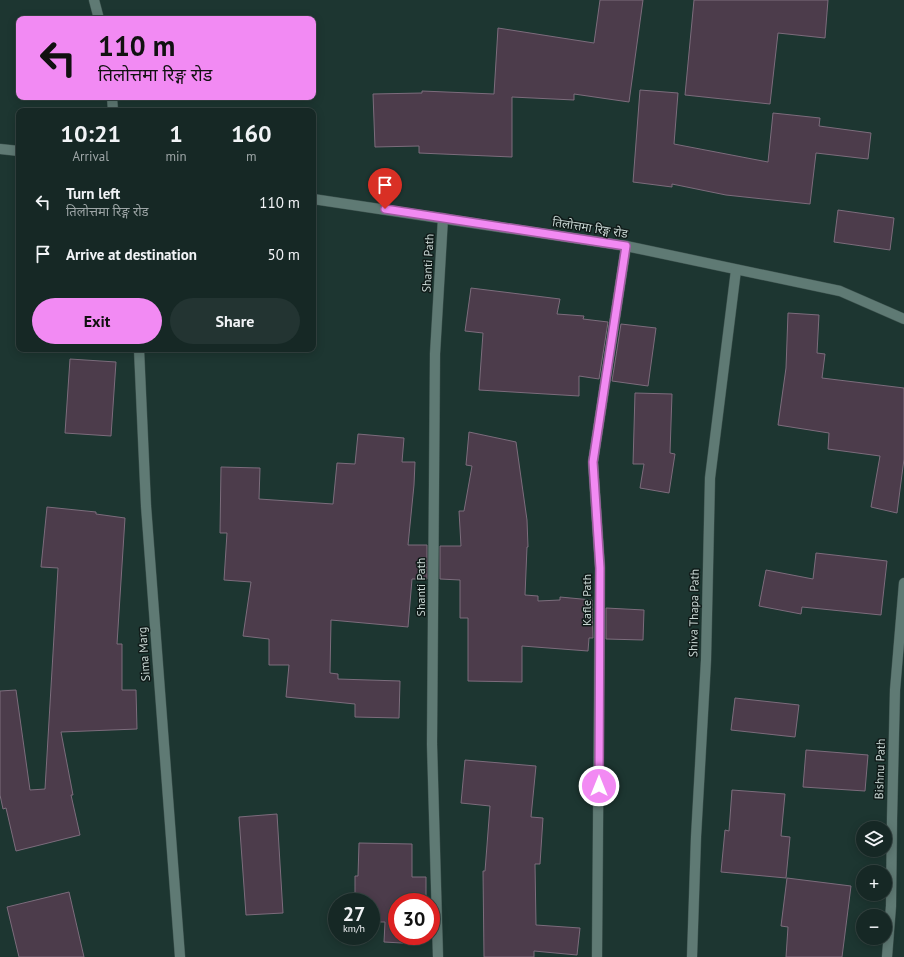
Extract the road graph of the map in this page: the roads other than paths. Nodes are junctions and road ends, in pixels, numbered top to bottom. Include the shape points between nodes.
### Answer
1 (94, 0) edge
2 (98, 16) edge
3 (0, 149) edge
4 (16, 151) edge
5 (316, 199) edge
6 (443, 218) junction
7 (626, 246) junction
8 (736, 270) junction
9 (904, 319) edge
10 (139, 352) edge
11 (904, 582) edge
12 (180, 957) edge
13 (438, 957) edge
14 (598, 957) edge
15 (692, 957) edge
16 (887, 957) edge

1 - 2 street
3 - 4 street
5 - 6 street, तिलोत्तमा रिङ्ग रोड
6 - 7 street, तिलोत्तमा रिङ्ग रोड
6 - 13 street, Shanti Path via 435,354 432,736
7 - 8 street, तिलोत्तमा रिङ्ग रोड
7 - 14 street, Kafle Path via 593,462 600,568
8 - 9 street, तिलोत्तमा रिङ्ग रोड via 840,291
8 - 15 street, Shiva Thapa Path via 710,478 706,660
10 - 12 street, Sima Marg via 146,506
11 - 16 street, Bishnu Path via 895,690 891,906

